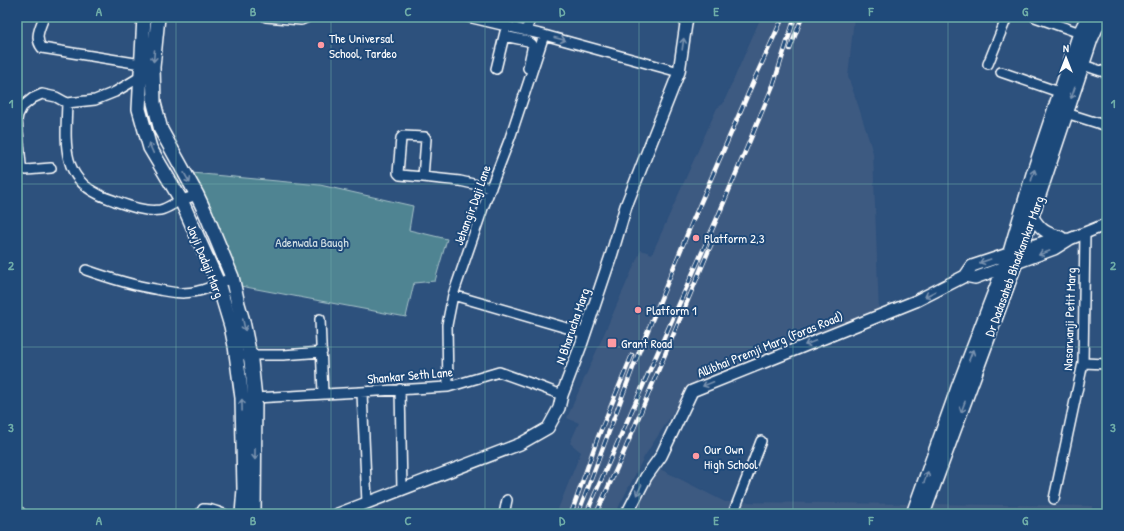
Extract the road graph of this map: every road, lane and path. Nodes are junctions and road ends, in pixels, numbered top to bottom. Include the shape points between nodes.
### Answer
1 (44, 17) edge
2 (144, 17) edge
3 (158, 17) edge
4 (266, 17) edge
5 (308, 17) edge
6 (468, 17) edge
7 (531, 17) edge
8 (686, 17) edge
9 (1007, 17) edge
10 (1035, 17) edge
11 (1088, 17) edge
12 (1101, 17) edge
13 (486, 19) edge
14 (507, 26) junction
15 (526, 31) junction
16 (1080, 33) junction
17 (544, 35) junction
18 (504, 36) junction
19 (532, 44) junction
20 (142, 64) junction
21 (988, 64) dead end
22 (1083, 65) junction
23 (496, 69) dead end
24 (679, 72) junction
25 (1001, 72) dead end
26 (532, 73) junction
27 (1107, 73) edge
28 (140, 77) junction
29 (1059, 92) dead end
30 (67, 103) junction
31 (1066, 113) junction
32 (1107, 126) edge
33 (51, 168) dead end
34 (423, 177) junction
35 (491, 188) junction
36 (197, 195) junction
37 (181, 200) junction
38 (1032, 216) junction
39 (1107, 224) edge
40 (1085, 233) junction
41 (1070, 239) junction
42 (1013, 258) junction
43 (86, 270) dead end
44 (965, 276) junction
45 (232, 277) junction
46 (218, 283) junction
47 (453, 295) junction
48 (238, 304) junction
49 (225, 308) junction
50 (320, 318) dead end
51 (584, 334) junction
52 (322, 352) junction
53 (243, 355) junction
54 (1083, 363) junction
55 (1107, 364) edge
56 (448, 387) junction
57 (400, 389) junction
58 (362, 392) junction
59 (323, 394) junction
60 (562, 395) junction
61 (256, 398) junction
62 (761, 441) dead end
63 (402, 490) junction
64 (1054, 499) dead end
65 (507, 500) dead end
66 (367, 503) junction
67 (200, 514) edge
68 (224, 514) edge
69 (242, 514) edge
70 (254, 514) edge
71 (338, 514) edge
72 (504, 514) edge
73 (627, 514) edge
74 (733, 514) edge
75 (913, 514) edge
76 (924, 514) edge

1 - 20 street via 37,38 42,48
2 - 20 main road, Javji Dadaji Marg
3 -> 36 main road, Javji Dadaji Marg via 153,68 154,103 161,130
4 - 5 street via 301,20
6 - 13 street
7 - 15 street
24 -> 8 street, N Bharucha Marg
9 - 21 street
10 - 16 street
11 - 16 main road, Dr Dadasaheb Bhadkamkar Marg
12 - 22 main road, Dr Dadasaheb Bhadkamkar Marg
13 - 14 street
14 - 15 street
14 - 18 street
15 - 17 street
42 -> 16 main road, Dr Dadasaheb Bhadkamkar Marg via 1033,174
17 - 19 street
17 -> 24 street
17 - 26 street, Jehangir Daji Lane
18 - 19 street
18 - 23 street
19 - 26 street via 527,70
20 - 28 main road, Javji Dadaji Marg
22 - 27 street
22 -> 31 main road, Dr Dadasaheb Bhadkamkar Marg
24 - 51 street, N Bharucha Marg via 626,206
25 - 29 street
26 - 35 street, Jehangir Daji Lane
28 - 30 street via 95,100
37 -> 28 main road, Javji Dadaji Marg via 150,148 139,109
30 - 33 street via 42,94 22,107 18,115 22,168
30 - 37 street via 68,156 74,173 84,185 98,194 144,209 161,210
31 - 32 street
31 - 38 main road, Dr Dadasaheb Bhadkamkar Marg
34 - 34 street via 398,173 403,136 426,139
34 - 35 street
35 - 47 street, Jehangir Daji Lane
36 - 37 street
36 - 45 main road, Javji Dadaji Marg
37 - 46 main road, Javji Dadaji Marg
38 - 41 street via 1048,233
38 - 42 main road, Dr Dadasaheb Bhadkamkar Marg
39 - 40 street, Allibhai Premji Marg (Foras Road)
40 - 41 street, Allibhai Premji Marg (Foras Road)
40 - 54 street, Nasarwanji Petit Marg
41 - 42 street, Allibhai Premji Marg (Foras Road) via 1050,240
42 - 44 street, Allibhai Premji Marg (Foras Road) via 975,278
42 -> 44 street, Allibhai Premji Marg (Foras Road) via 972,266
75 -> 42 main road, Dr Dadasaheb Bhadkamkar Marg via 959,385
42 -> 76 main road, Dr Dadasaheb Bhadkamkar Marg
43 - 46 street via 113,280 167,292 199,291
44 -> 73 street, Allibhai Premji Marg (Foras Road) via 916,301 692,391 661,456 646,477
45 - 46 street
45 - 48 main road, Javji Dadaji Marg
46 - 49 main road, Javji Dadaji Marg
47 - 51 street
47 - 56 street, Jehangir Daji Lane via 447,325
48 - 49 main road
48 -> 53 main road, Javji Dadaji Marg via 243,321
49 - 53 main road, Javji Dadaji Marg
50 - 52 street
51 - 60 street, N Bharucha Marg
52 - 53 street
52 - 59 street
53 - 61 main road, Javji Dadaji Marg
69 -> 53 main road, Javji Dadaji Marg
54 - 55 street
54 - 64 street, Nasarwanji Petit Marg
56 - 57 street, Shankar Seth Lane
56 - 60 street, Shankar Seth Lane via 499,372
57 - 58 street, Shankar Seth Lane
57 - 63 street
58 - 59 street, Shankar Seth Lane
58 - 66 street
59 - 61 street, Shankar Seth Lane
60 - 63 street, N Bharucha Marg via 559,408 548,428 520,444
61 -> 70 main road, Javji Dadaji Marg
62 - 74 street
63 - 66 street, N Bharucha Marg
65 - 72 street
66 - 71 street, N Bharucha Marg
67 - 68 street via 203,509

